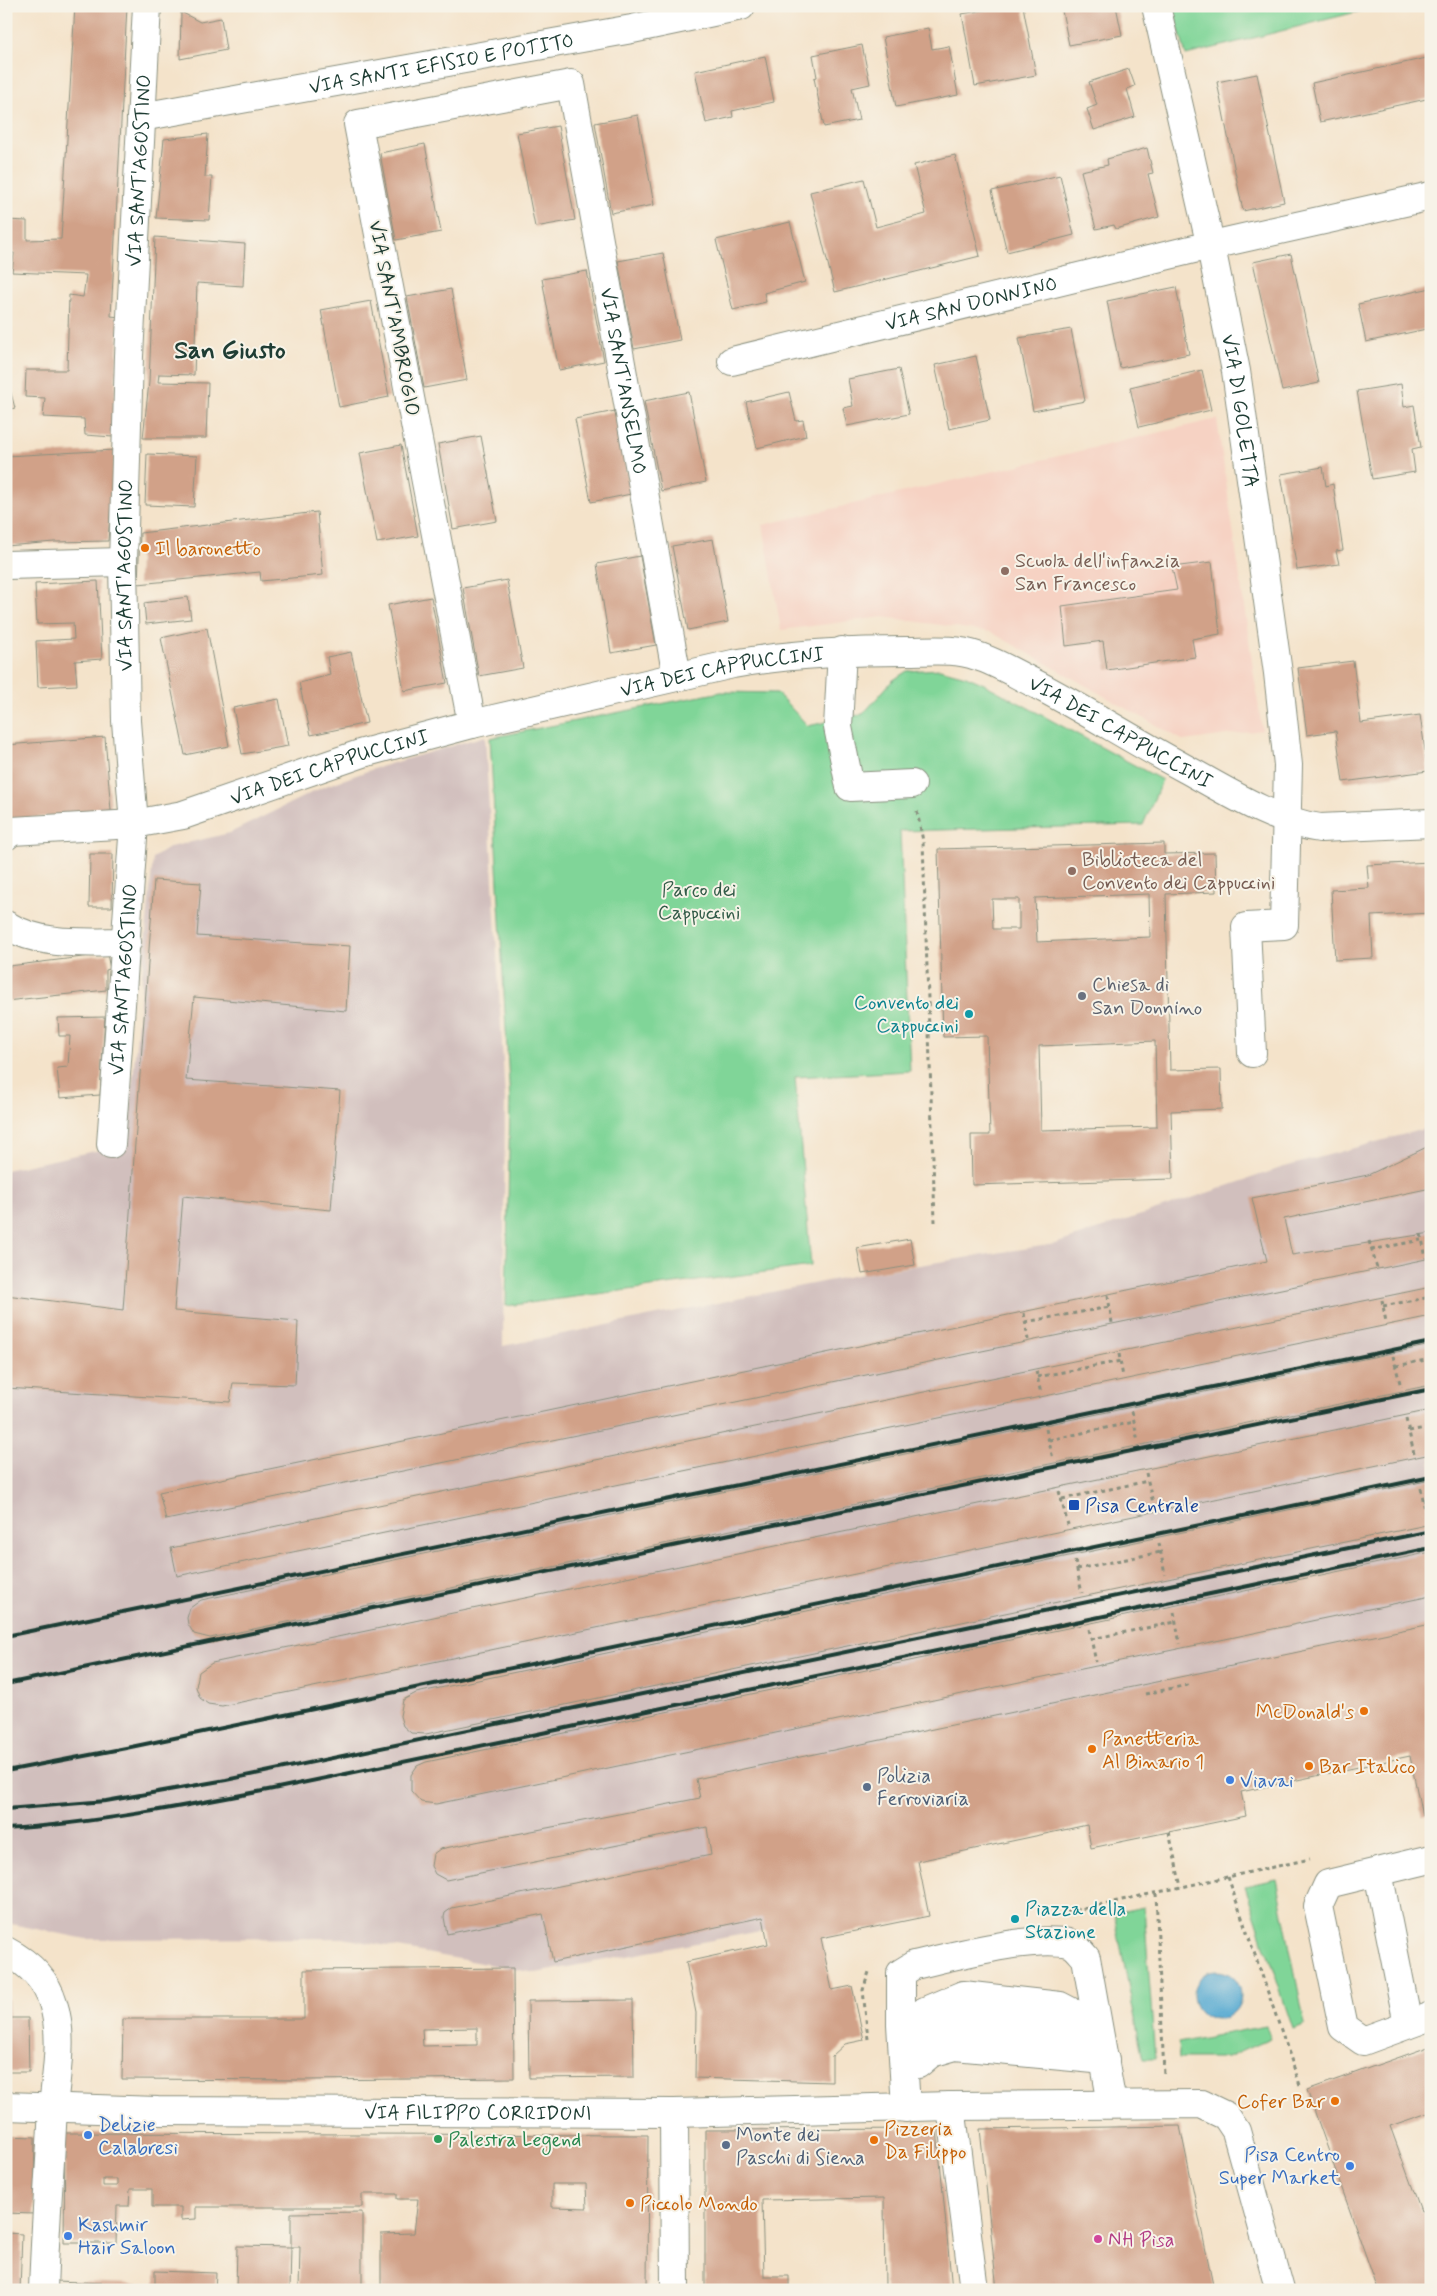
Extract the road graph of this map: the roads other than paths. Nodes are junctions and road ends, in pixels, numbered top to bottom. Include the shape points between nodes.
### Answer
1 (147, 6) edge
2 (741, 6) edge
3 (1156, 6) edge
4 (571, 84) joint
5 (141, 117) junction
6 (1431, 196) edge
7 (1211, 246) junction
8 (732, 362) dead end
9 (123, 562) junction
10 (6, 565) edge
11 (842, 651) junction
12 (677, 677) junction
13 (472, 724) junction
14 (912, 784) road end
15 (1287, 820) junction
16 (1431, 823) edge
17 (134, 824) junction
18 (8, 833) edge
19 (6, 925) edge
20 (127, 942) junction
21 (1252, 1053) dead end
22 (111, 1144) dead end
23 (1431, 1859) edge
24 (1378, 1872) junction
25 (6, 1950) edge
26 (1419, 2020) edge
27 (1105, 2060) junction
28 (905, 2074) junction
29 (1112, 2104) junction
30 (6, 2106) edge
31 (951, 2106) junction
32 (53, 2107) junction
33 (906, 2108) junction
34 (674, 2113) junction
35 (43, 2290) edge
36 (675, 2290) edge
37 (974, 2290) edge
38 (1280, 2290) edge

1 - 5 street, VIA SANT'AGOSTINO
2 - 5 street, VIA SANTI EFISIO E POTITO via 632,29
3 - 7 street, VIA DI GOLETTA
4 - 12 street, VIA SANT'ANSELMO
4 - 13 street, VIA SANT'AMBROGIO via 358,124
5 - 9 street, VIA SANT'AGOSTINO
6 - 7 street, VIA SAN DONNINO
7 - 8 street, VIA SAN DONNINO
7 - 15 street, VIA DI GOLETTA via 1236,371 1278,673 1288,765
9 - 10 street
9 - 17 street, VIA SANT'AGOSTINO via 126,721
11 - 12 street, VIA DEI CAPPUCCINI via 769,658
11 - 14 street via 838,727 850,787
11 - 15 street, VIA DEI CAPPUCCINI via 945,650 976,656 1068,700 1170,760
12 - 13 street, VIA DEI CAPPUCCINI
13 - 17 street, VIA DEI CAPPUCCINI via 320,766 202,809
15 - 16 street, VIA DEI CAPPUCCINI via 1320,828
15 - 21 street, VIA DI GOLETTA via 1284,926 1246,927
17 - 18 street, VIA DEI CAPPUCCINI
17 - 20 street, VIA SANT'AGOSTINO
19 - 20 street via 30,935 69,943
20 - 22 street, VIA SANT'AGOSTINO
23 - 24 street
24 - 26 street
24 - 26 street via 1328,1884 1318,1906 1343,2027 1363,2041
25 - 32 street via 38,1975 53,2001 59,2048
27 - 28 street via 955,2046 931,2053
27 - 28 street via 1093,2032 1081,2017 1060,2006 963,1995 925,2011
27 - 28 street via 1086,1958 1071,1943 1020,1943 914,1965 901,1973
27 - 29 street
28 - 33 street
29 - 31 street
29 - 38 street via 1201,2104 1226,2116 1243,2150
30 - 32 street, VIA FILIPPO CORRIDONI
31 - 33 street, VIA FILIPPO CORRIDONI
31 - 37 street
32 - 34 street, VIA FILIPPO CORRIDONI via 158,2111
32 - 35 street
33 - 34 street, VIA FILIPPO CORRIDONI
34 - 36 street

